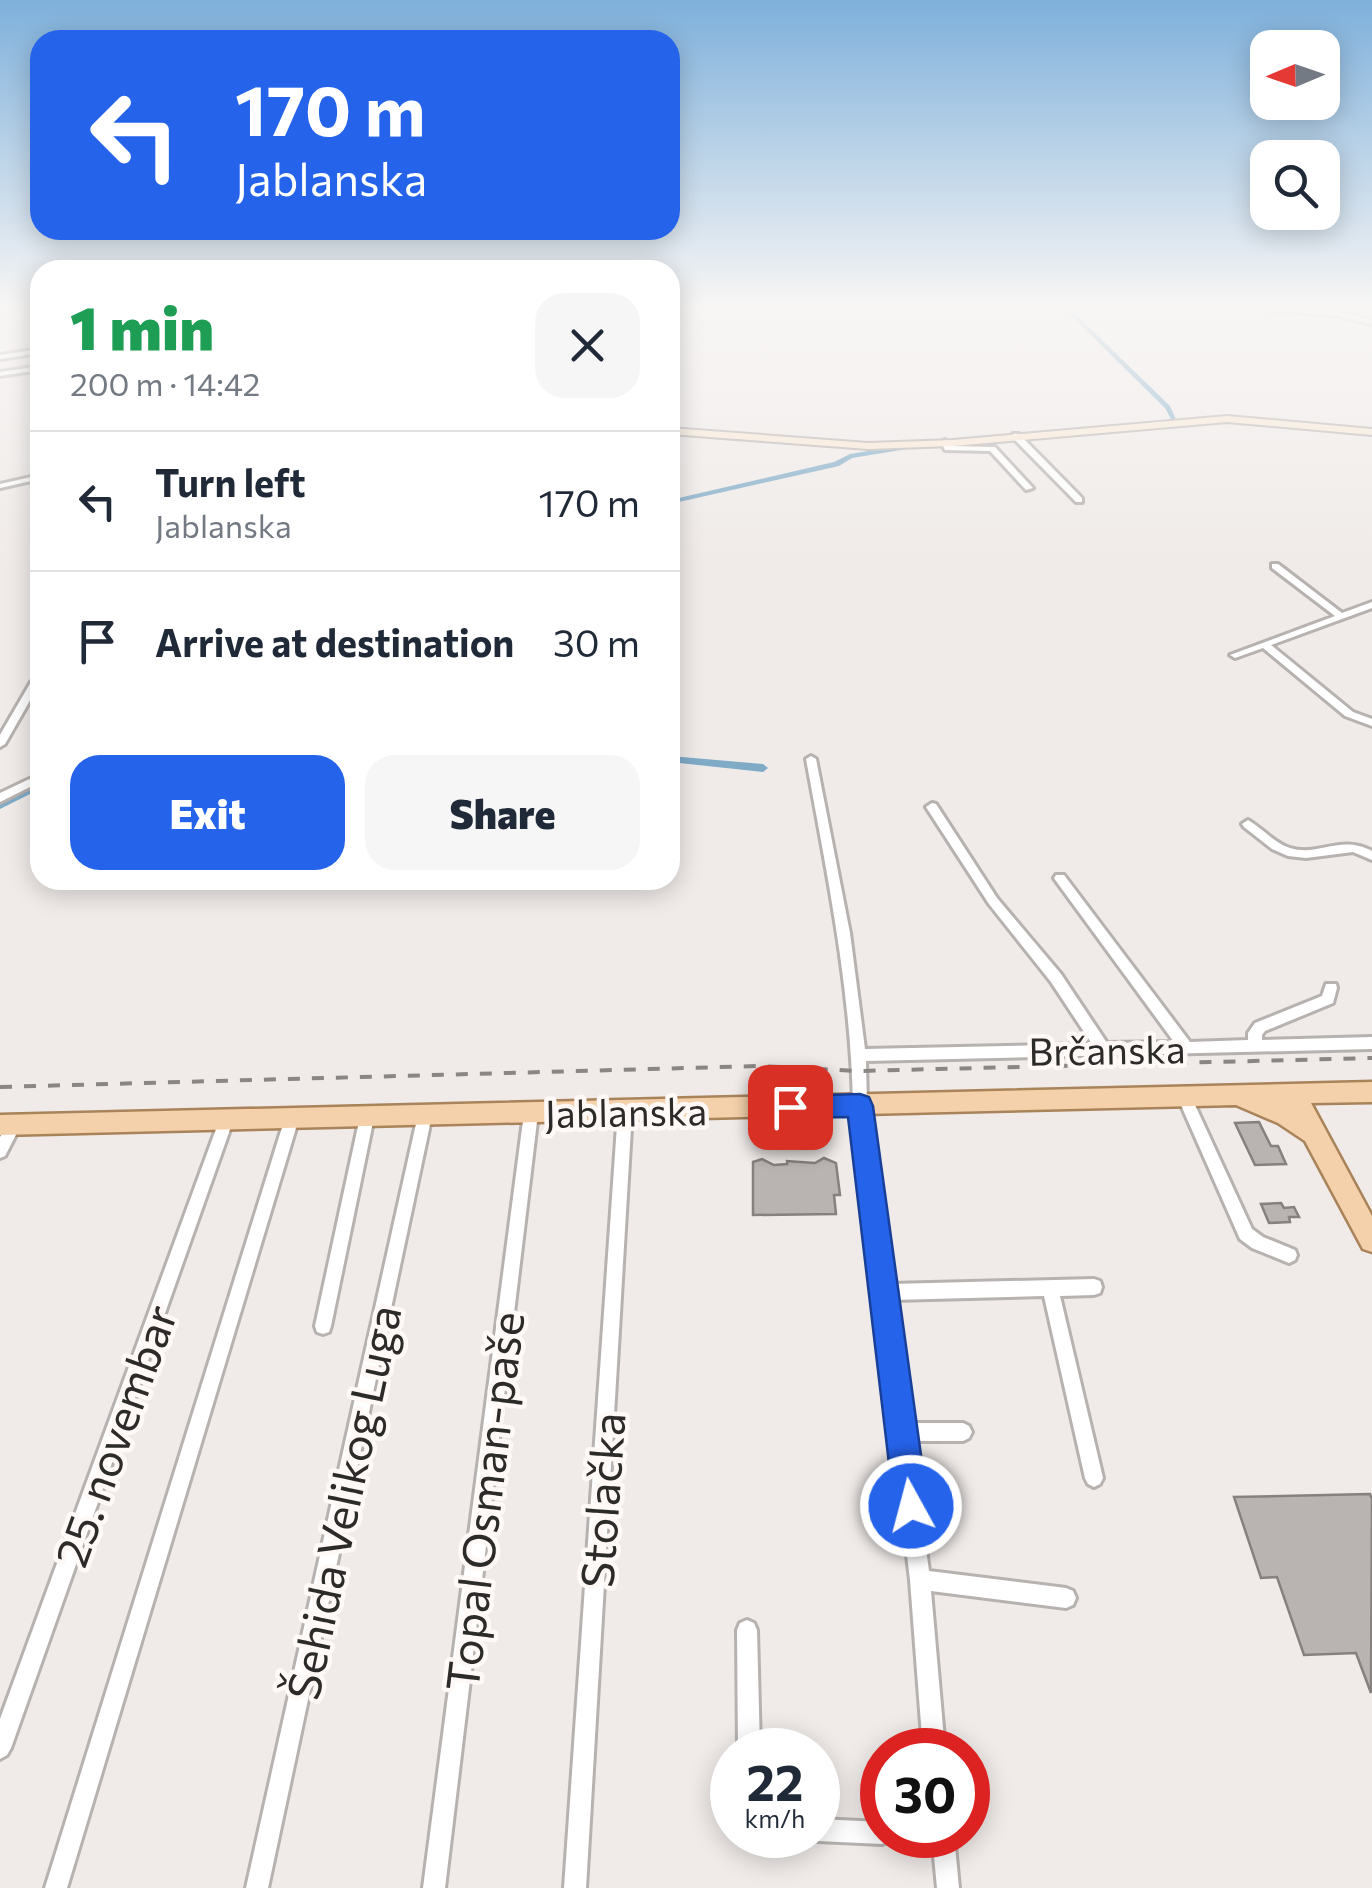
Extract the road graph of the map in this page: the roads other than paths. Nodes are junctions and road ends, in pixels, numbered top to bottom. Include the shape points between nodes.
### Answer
1 (680, 432) edge
2 (1372, 432) edge
3 (1016, 436) junction
4 (939, 442) junction
5 (30, 478) edge
6 (0, 486) edge
7 (1029, 488) dead end
8 (1079, 500) dead end
9 (1275, 566) dead end
10 (1372, 604) edge
11 (1341, 616) junction
12 (1265, 645) junction
13 (1235, 656) dead end
14 (30, 692) edge
15 (1372, 723) edge
16 (0, 744) edge
17 (812, 759) dead end
18 (30, 783) edge
19 (0, 798) edge
20 (932, 807) dead end
21 (1248, 824) dead end
22 (1372, 856) edge
23 (1060, 878) dead end
24 (1331, 988) dead end
25 (1372, 1043) edge
26 (1254, 1046) junction
27 (1186, 1047) junction
28 (1104, 1050) junction
29 (858, 1062) junction
30 (1372, 1092) edge
31 (1304, 1093) junction
32 (1233, 1095) junction
33 (1184, 1096) junction
34 (860, 1106) junction
35 (625, 1111) junction
36 (531, 1113) junction
37 (425, 1116) junction
38 (368, 1117) junction
39 (292, 1118) junction
40 (226, 1121) junction
41 (7, 1125) edge
42 (1313, 1135) junction
43 (0, 1150) edge
44 (1348, 1193) junction
45 (1372, 1240) edge
46 (1289, 1255) dead end
47 (1050, 1287) junction
48 (1094, 1287) dead end
49 (884, 1292) junction
50 (323, 1326) dead end
51 (902, 1432) junction
52 (963, 1432) dead end
53 (1094, 1478) dead end
54 (920, 1580) junction
55 (1066, 1598) dead end
56 (747, 1630) dead end
57 (749, 1728) edge
58 (932, 1728) edge
59 (0, 1748) edge
60 (945, 1858) edge
61 (56, 1888) edge
62 (257, 1888) edge
63 (434, 1888) edge
64 (575, 1888) edge
65 (948, 1888) edge

1 - 4 street via 858,445
2 - 3 street via 1240,419
3 - 4 street
3 - 8 street
4 - 7 street via 958,450 992,449
5 - 6 street
9 - 11 street
10 - 11 street
11 - 12 street
12 - 13 street
12 - 15 street via 1349,714
14 - 16 street
17 - 29 street via 850,964
18 - 19 street
20 - 28 street
21 - 22 street via 1288,852 1352,846
23 - 27 street
24 - 26 street via 1328,999 1260,1027
25 - 26 street, Brčanska
26 - 27 street, Brčanska
27 - 28 street, Brčanska
28 - 29 street, Brčanska
29 - 34 street
30 - 31 main road, Jablanska
31 - 32 main road, Jablanska
31 - 42 main road via 1301,1110
31 - 44 main road
32 - 33 main road, Jablanska
32 - 42 main road
33 - 34 main road, Jablanska
33 - 46 street via 1246,1234
34 - 35 main road, Jablanska
34 - 49 street
35 - 36 main road, Jablanska
35 - 64 street, Stolačka
36 - 37 main road, Jablanska
36 - 63 street, Topal Osman-paše
37 - 38 main road, Jablanska
37 - 62 street, Šehida Velikog Luga
38 - 39 main road, Jablanska
38 - 50 street
39 - 40 main road, Jablanska
39 - 61 street
40 - 41 main road, Jablanska
40 - 59 street, 25. novembar
41 - 43 street
42 - 44 main road
44 - 45 main road
47 - 48 street
47 - 49 street
47 - 53 street
49 - 51 street
51 - 52 street
51 - 54 street
54 - 55 street
54 - 58 street
56 - 57 street
60 - 65 street

